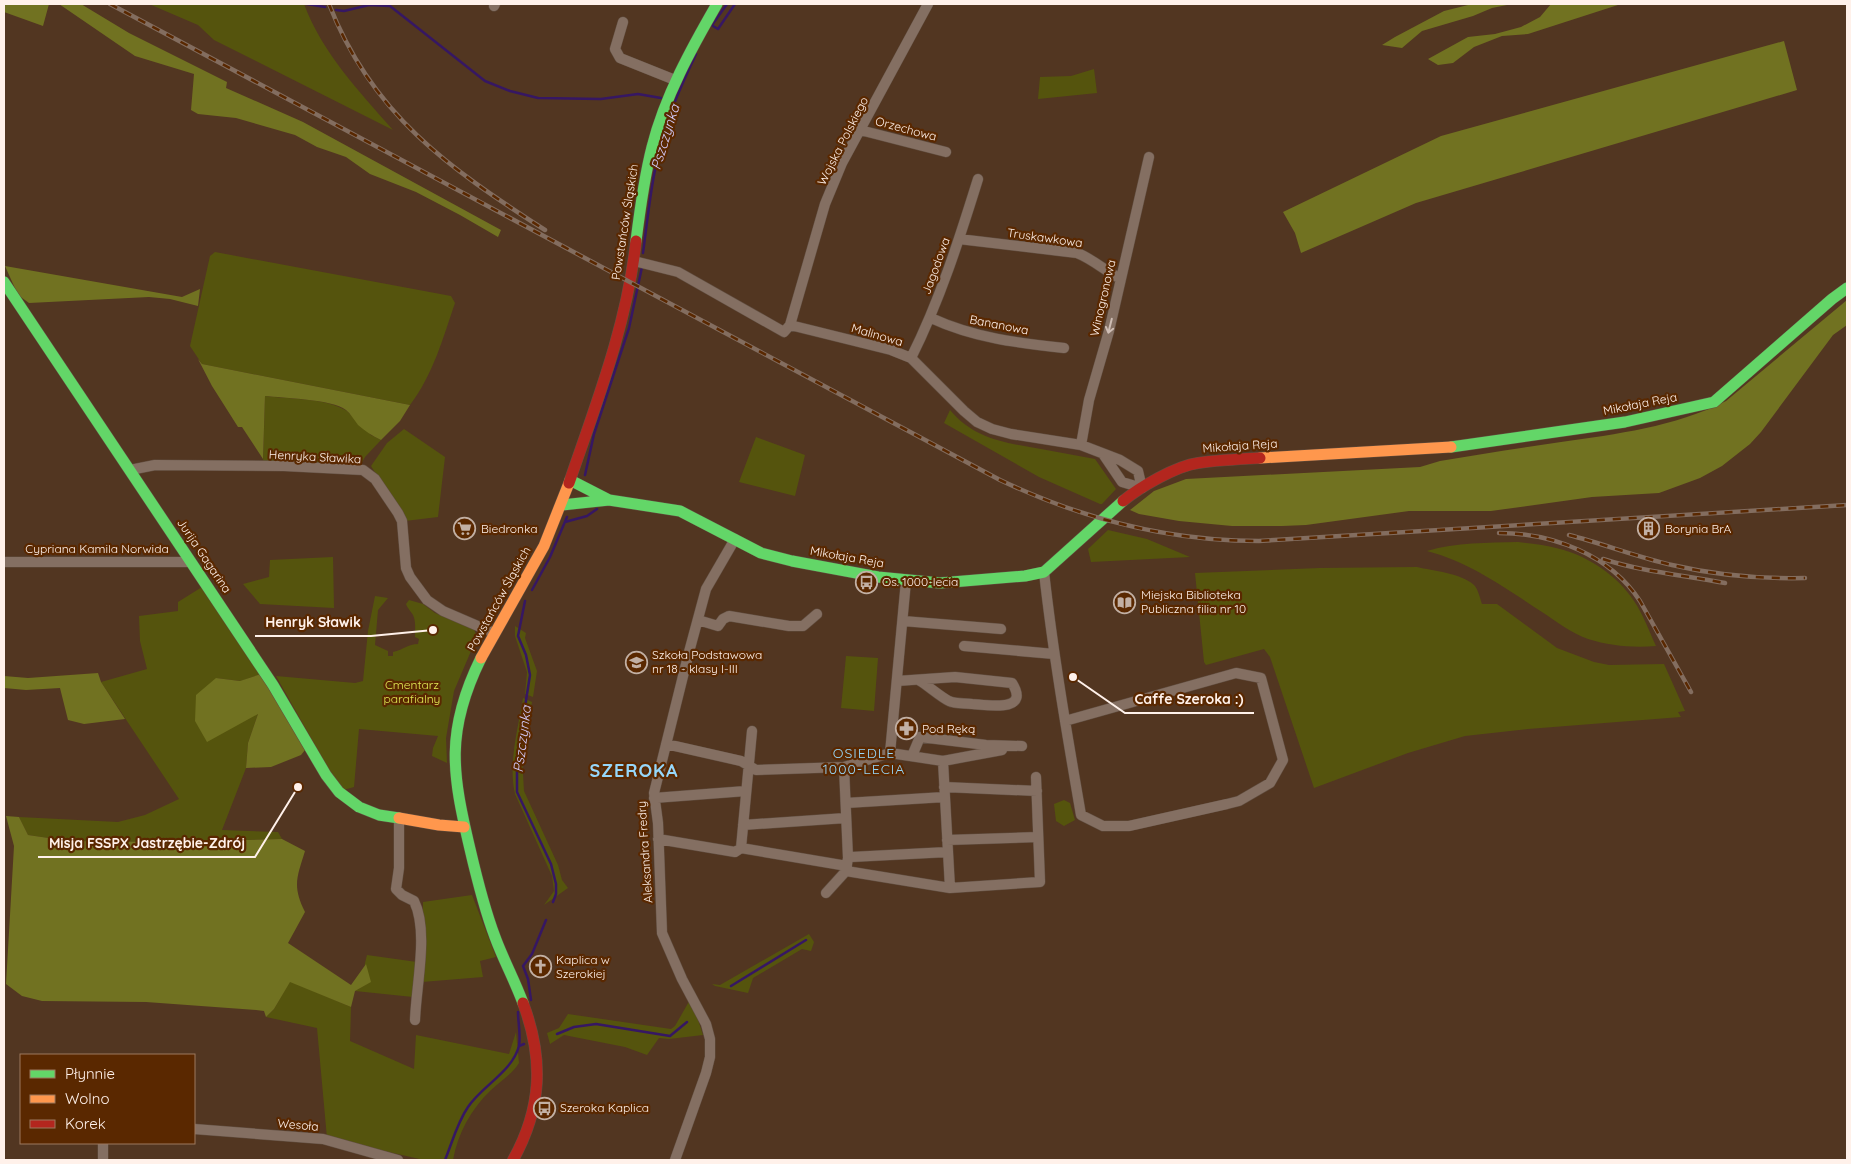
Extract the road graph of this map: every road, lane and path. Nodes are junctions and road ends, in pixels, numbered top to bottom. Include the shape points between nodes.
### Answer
1 (717, 4) edge
2 (928, 4) edge
3 (624, 22) dead end
4 (676, 80) junction
5 (860, 130) junction
6 (946, 152) dead end
7 (1149, 156) dead end
8 (978, 178) dead end
9 (959, 239) junction
10 (634, 261) junction
11 (1121, 279) junction
12 (4, 282) edge
13 (1847, 288) edge
14 (931, 318) junction
15 (790, 325) junction
16 (1064, 348) dead end
17 (911, 358) junction
18 (1081, 445) junction
19 (1103, 454) junction
20 (130, 470) junction
21 (1138, 471) junction
22 (1167, 474) junction
23 (570, 480) junction
24 (1122, 482) junction
25 (1142, 488) junction
26 (609, 500) junction
27 (1122, 501) junction
28 (562, 505) junction
29 (735, 539) junction
30 (4, 562) edge
31 (190, 562) junction
32 (1044, 572) junction
33 (906, 581) junction
34 (817, 614) dead end
35 (698, 620) junction
36 (902, 621) junction
37 (1001, 629) dead end
38 (494, 633) junction
39 (964, 646) dead end
40 (1054, 654) junction
41 (920, 681) junction
42 (897, 682) junction
43 (1064, 721) junction
44 (752, 731) dead end
45 (666, 744) junction
46 (890, 753) junction
47 (912, 756) junction
48 (943, 761) junction
49 (749, 766) junction
50 (844, 767) junction
51 (1036, 777) dead end
52 (746, 791) junction
53 (1037, 791) junction
54 (944, 792) junction
55 (654, 798) junction
56 (846, 803) junction
57 (846, 818) junction
58 (399, 819) junction
59 (743, 825) junction
60 (464, 827) junction
61 (1038, 837) junction
62 (658, 839) junction
63 (947, 840) junction
64 (741, 848) junction
65 (948, 852) junction
66 (847, 865) junction
67 (950, 888) junction
68 (826, 893) dead end
69 (415, 1020) dead end
70 (195, 1129) edge
71 (104, 1144) edge
72 (103, 1160) edge
73 (398, 1160) edge
74 (514, 1160) edge
75 (675, 1160) edge

1 - 4 street, Powstańców Śląskich via 689,50
2 - 5 street, Wojska Polskiego
3 - 4 street via 615,49 620,58
4 - 10 street, Powstańców Śląskich via 646,168
5 - 6 street, Orzechowa
5 - 15 street, Wojska Polskiego via 825,204
7 - 11 street, Winogronowa
8 - 9 street, Jagodowa
9 - 11 street, Truskawkowa via 1077,253
9 - 14 street, Jagodowa
10 - 15 street, Malinowa via 678,272 784,332
10 - 23 street, Powstańców Śląskich via 626,305
11 -> 18 street, Winogronowa via 1089,400
12 - 20 street, Jurija Gagarina
13 - 22 street, Mikołaja Reja via 1714,402 1625,422 1447,448 1214,462 1196,464
14 - 16 street, Bananowa via 988,338
14 - 17 street, Jagodowa
15 - 17 street, Malinowa
17 - 18 street, Malinowa via 964,411 982,424 1011,434
18 - 19 street, Malinowa
19 - 21 street, Malinowa
19 - 24 street
20 - 31 street, Jurija Gagarina
20 - 38 street, Henryka Sławika via 155,465 363,470 375,480 402,521 406,568 427,600 443,611
21 - 22 street
21 - 25 street
22 - 25 street, Mikołaja Reja
23 - 26 street, Mikołaja Reja
23 - 28 street, Powstańców Śląskich
24 - 25 street
24 - 27 street
25 - 27 street, Mikołaja Reja
26 - 28 street, Mikołaja Reja
26 - 29 street, Mikołaja Reja via 680,511
27 - 32 street, Mikołaja Reja
28 - 38 street, Powstańców Śląskich via 537,560
29 - 33 street, Mikołaja Reja via 761,553 792,561
29 - 35 street, Aleksandra Fredry via 706,589
30 - 31 street, Cypriana Kamila Norwida
31 - 58 street, Jurija Gagarina via 273,685 333,785 358,807
32 - 33 street, Mikołaja Reja via 940,582
32 - 40 street
33 - 36 street
34 - 35 street via 803,626 729,616 718,626
35 - 45 street, Aleksandra Fredry
36 - 37 street
36 - 42 street
38 - 60 street, Powstańców Śląskich via 472,680 456,736 455,779
39 - 40 street
40 - 43 street
41 - 41 street via 955,677 1012,683 1015,699 1008,706 998,707 949,701
41 - 42 street
42 - 46 street
43 - 43 street via 1081,815 1103,826 1129,826 1239,801 1270,783 1283,760 1261,678 1236,673
44 - 49 street
45 - 49 street via 741,761
45 - 55 street, Aleksandra Fredry
46 - 47 street
46 - 50 street
47 - 48 street
47 - 48 street via 920,738 1022,746
48 - 54 street
49 - 50 street via 756,770
49 - 52 street
50 - 56 street
51 - 53 street
52 - 55 street
52 - 59 street
53 - 54 street
53 - 61 street
54 - 56 street
54 - 63 street
55 - 62 street, Aleksandra Fredry
56 - 57 street
57 - 59 street
57 - 66 street
58 - 60 street, Jurija Gagarina
58 - 69 street via 396,889 414,901 420,919
59 - 64 street
60 - 74 street, Powstańców Śląskich via 491,927 521,997 534,1044 536,1100 524,1141
61 - 63 street
61 - 67 street via 1040,882
62 - 64 street via 735,852
62 - 75 street, Aleksandra Fredry via 662,934 706,1024 710,1040 706,1073
63 - 65 street
64 - 66 street
65 - 66 street via 851,857
65 - 67 street
66 - 67 street
66 - 68 street
70 - 73 street, Wesoła via 322,1139
71 - 72 street

